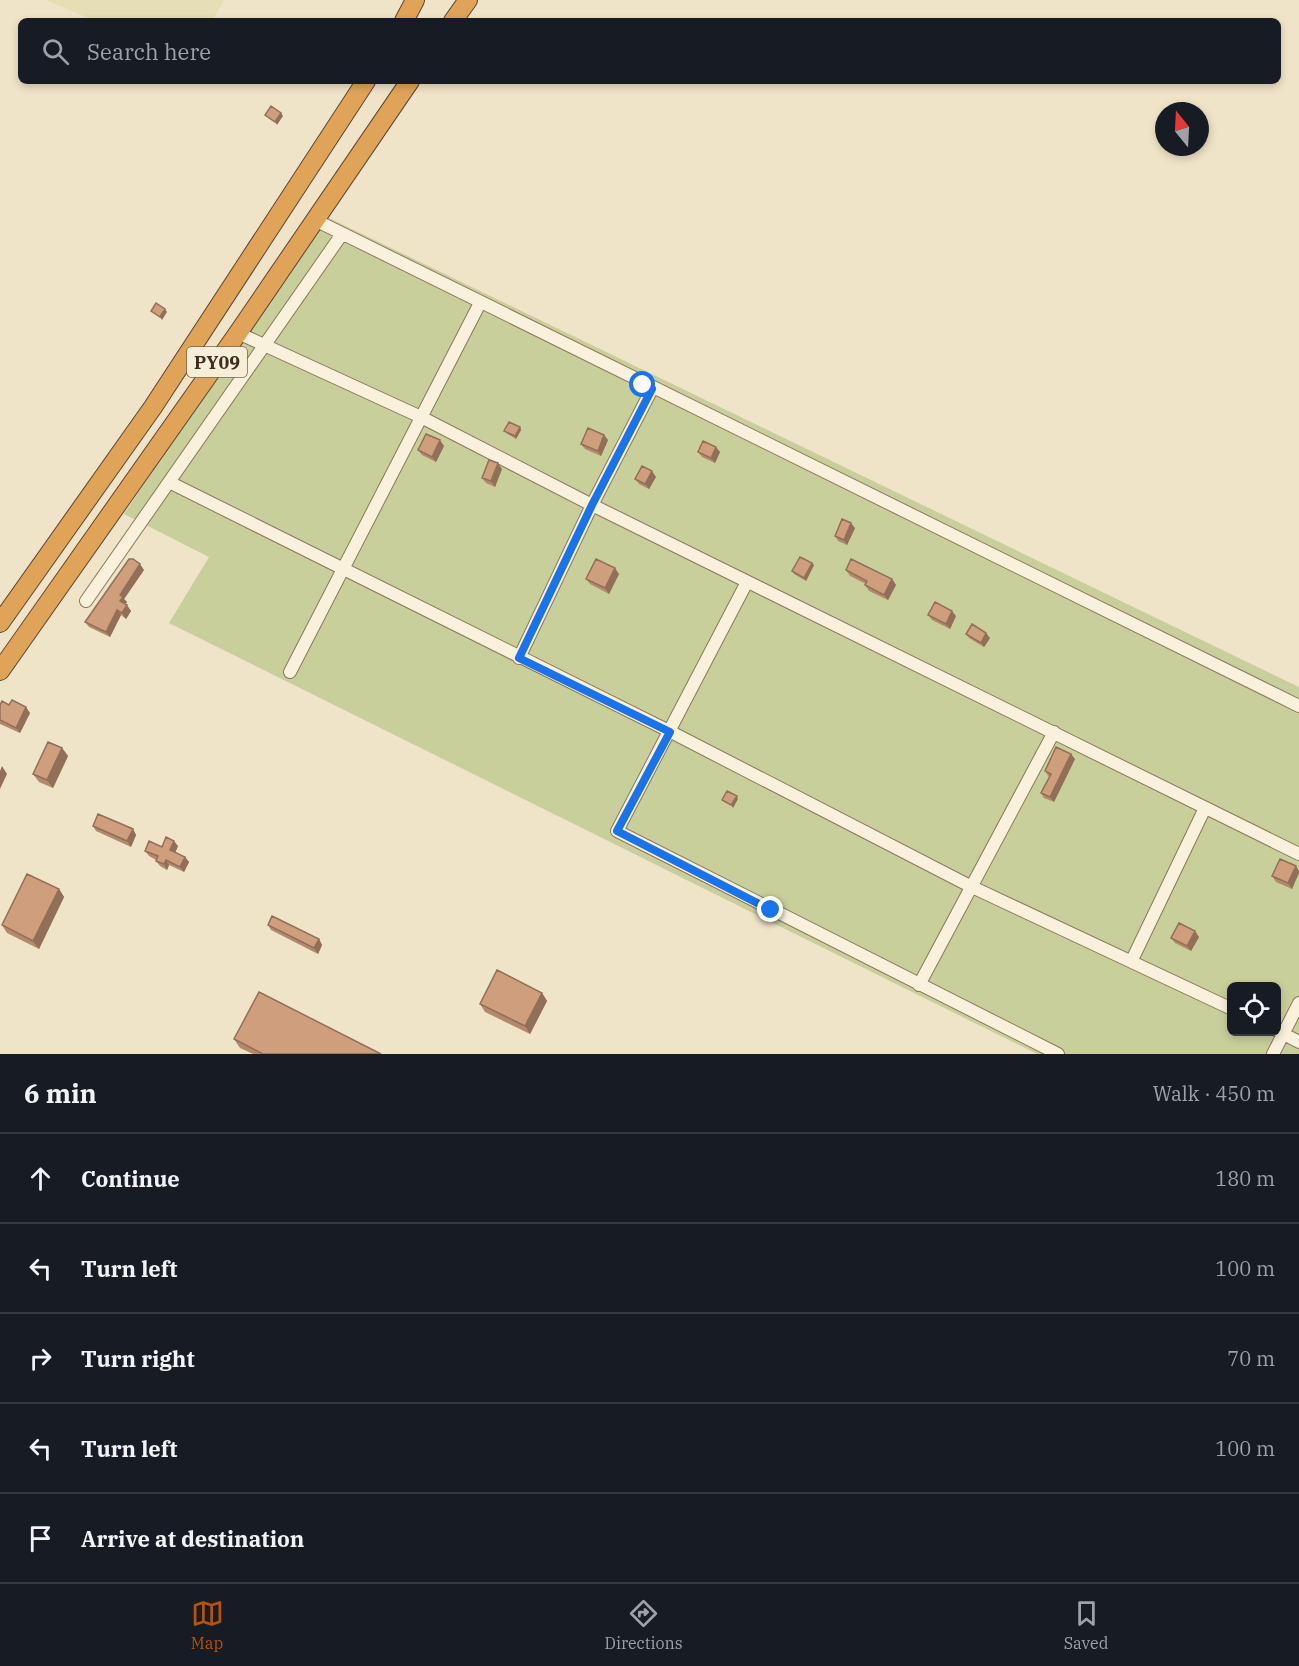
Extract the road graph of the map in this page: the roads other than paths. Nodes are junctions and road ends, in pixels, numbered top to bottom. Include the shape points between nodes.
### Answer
1 (415, 0) edge
2 (468, 0) edge
3 (406, 18) edge
4 (455, 18) edge
5 (364, 84) edge
6 (408, 84) edge
7 (315, 220) junction
8 (342, 234) junction
9 (480, 303) junction
10 (238, 333) junction
11 (266, 346) junction
12 (652, 389) junction
13 (421, 417) junction
14 (169, 482) junction
15 (592, 505) junction
16 (344, 569) junction
17 (747, 582) junction
18 (86, 601) dead end
19 (0, 623) edge
20 (519, 658) junction
21 (0, 671) edge
22 (290, 672) dead end
23 (1299, 706) edge
24 (670, 732) junction
25 (1053, 732) junction
26 (1205, 808) junction
27 (1299, 854) edge
28 (970, 886) junction
29 (1132, 960) junction
30 (919, 985) junction
31 (1299, 1003) edge
32 (1227, 1007) edge
33 (1281, 1030) edge
34 (1281, 1033) edge
35 (1279, 1036) edge
36 (1299, 1042) edge
37 (1058, 1054) edge
38 (1273, 1054) edge

1 - 3 highway
2 - 4 highway
5 - 19 highway, PY09 via 153,408
6 - 7 highway, PY09
7 - 8 street
7 - 10 highway, PY09
8 - 9 street
8 - 11 street
9 - 12 street
9 - 13 street
10 - 11 street
10 - 21 highway, PY09
11 - 13 street
11 - 14 street
12 - 15 street
12 - 23 street
13 - 15 street
13 - 16 street
14 - 16 street
14 - 18 street
15 - 17 street
15 - 20 street
16 - 20 street
16 - 22 street
17 - 24 street
17 - 25 street
20 - 24 street
24 - 28 street
24 - 30 street via 617,831
25 - 26 street
25 - 28 street
26 - 27 street
26 - 29 street
28 - 29 street
28 - 30 street
29 - 32 street
30 - 37 street
31 - 33 street
34 - 36 street
35 - 38 street

